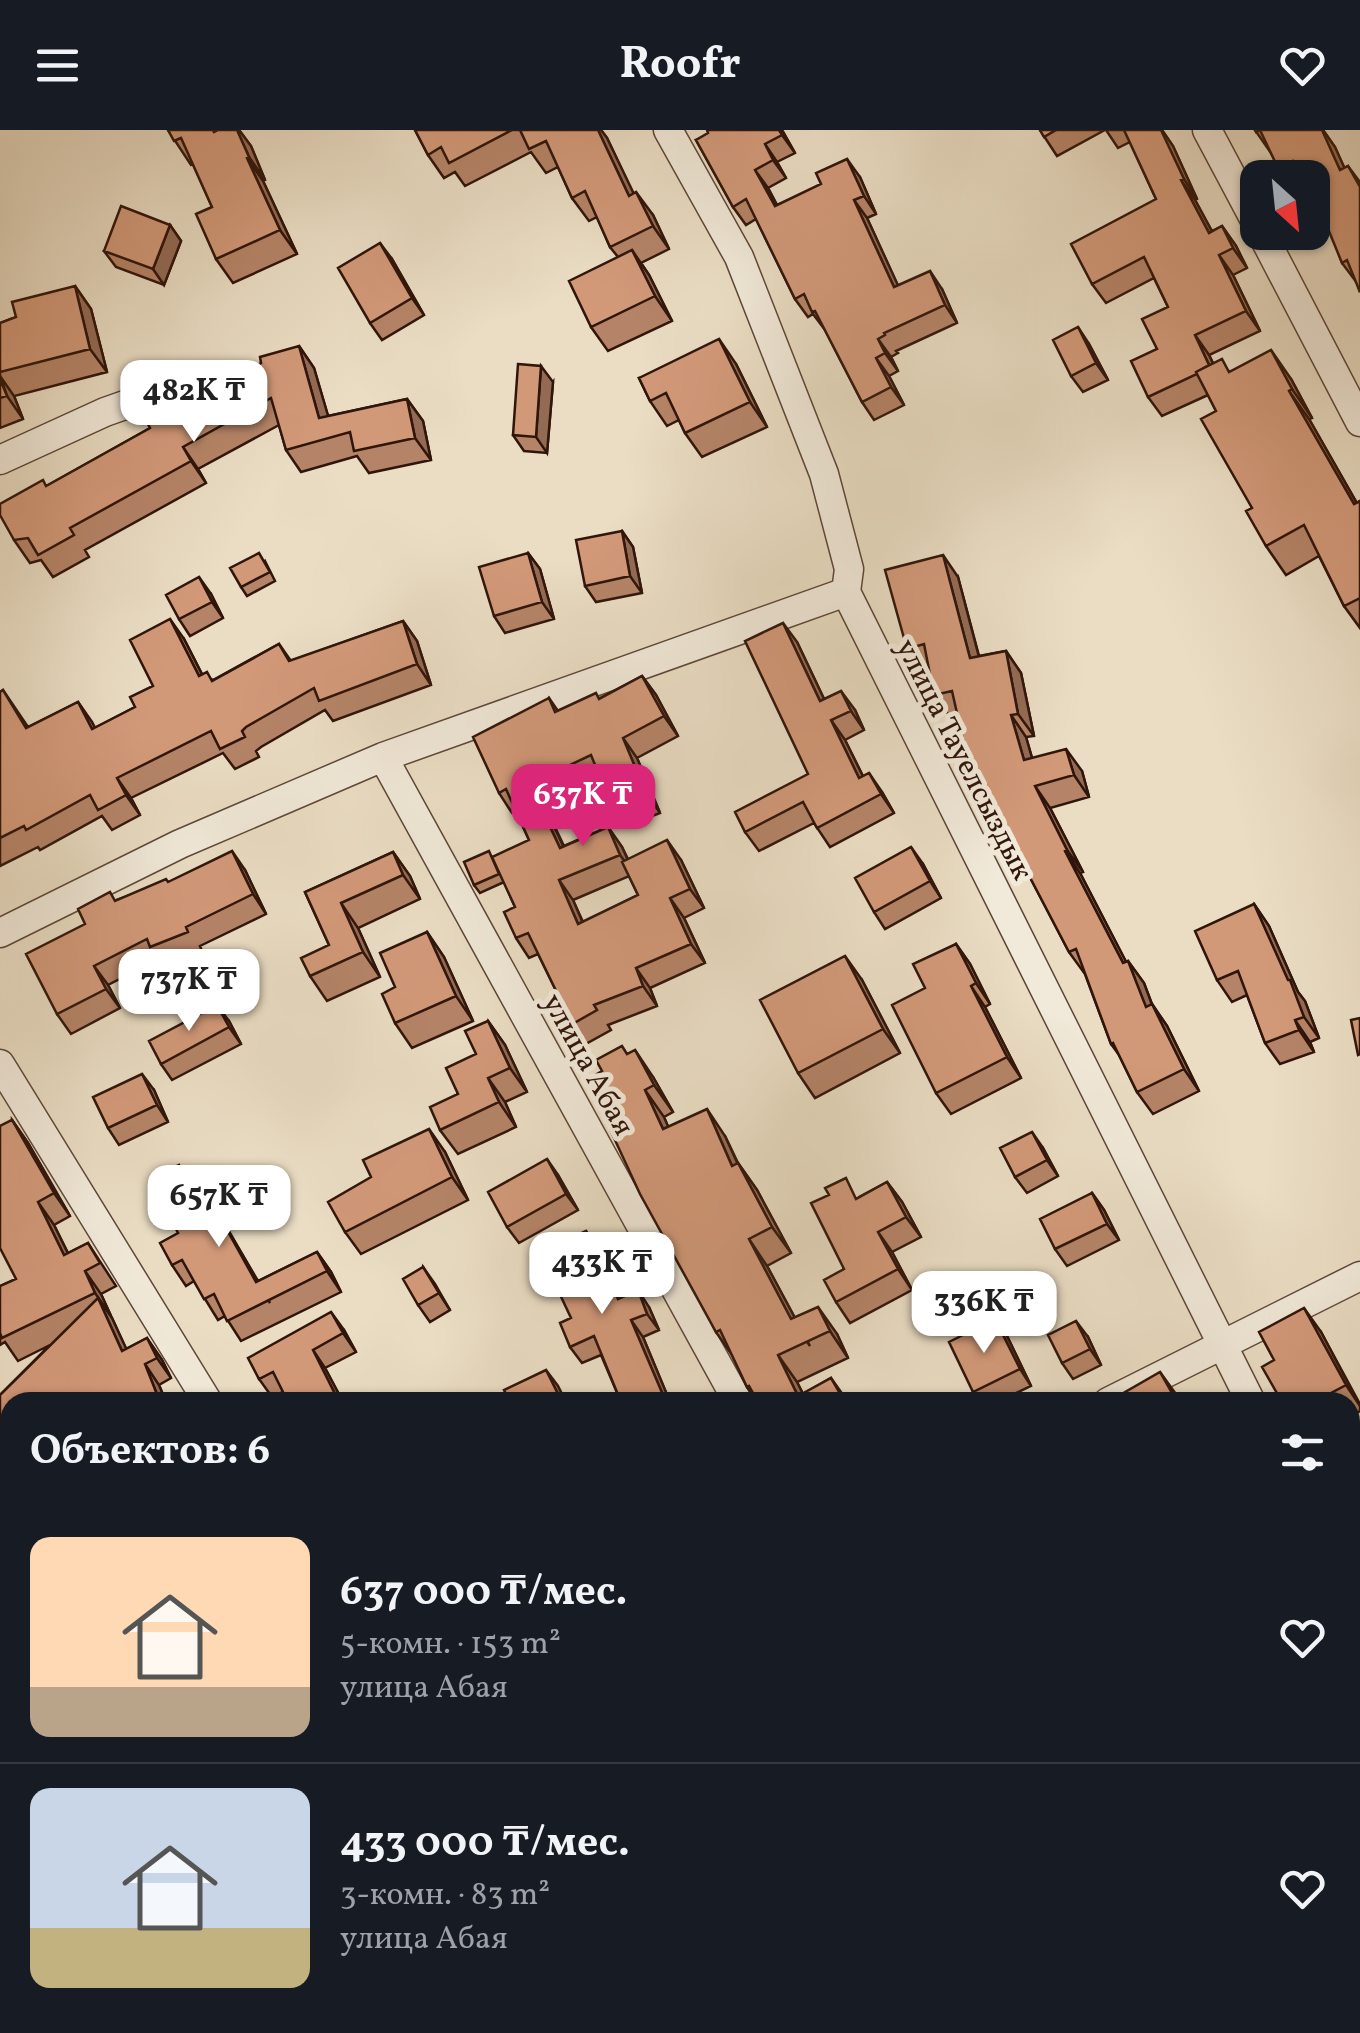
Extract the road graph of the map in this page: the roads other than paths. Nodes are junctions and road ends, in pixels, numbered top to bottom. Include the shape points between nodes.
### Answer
1 (668, 130) edge
2 (1207, 130) edge
3 (1240, 193) edge
4 (1270, 250) edge
5 (156, 394) edge
6 (1360, 422) edge
7 (0, 460) edge
8 (846, 592) junction
9 (384, 758) junction
10 (0, 934) edge
11 (0, 1064) edge
12 (1360, 1276) edge
13 (1221, 1344) junction
14 (202, 1392) edge
15 (733, 1392) edge
16 (1127, 1392) edge
17 (1246, 1392) edge

1 - 8 street, улица Тауелсыздык via 739,257 824,474 849,569
2 - 3 street
4 - 6 street
5 - 7 street
8 - 9 street
8 - 13 street, улица Тауелсыздык
9 - 10 street via 180,844
9 - 15 street, улица Абая
11 - 14 street
12 - 13 street
13 - 16 street
13 - 17 street, улица Тауелсыздык

